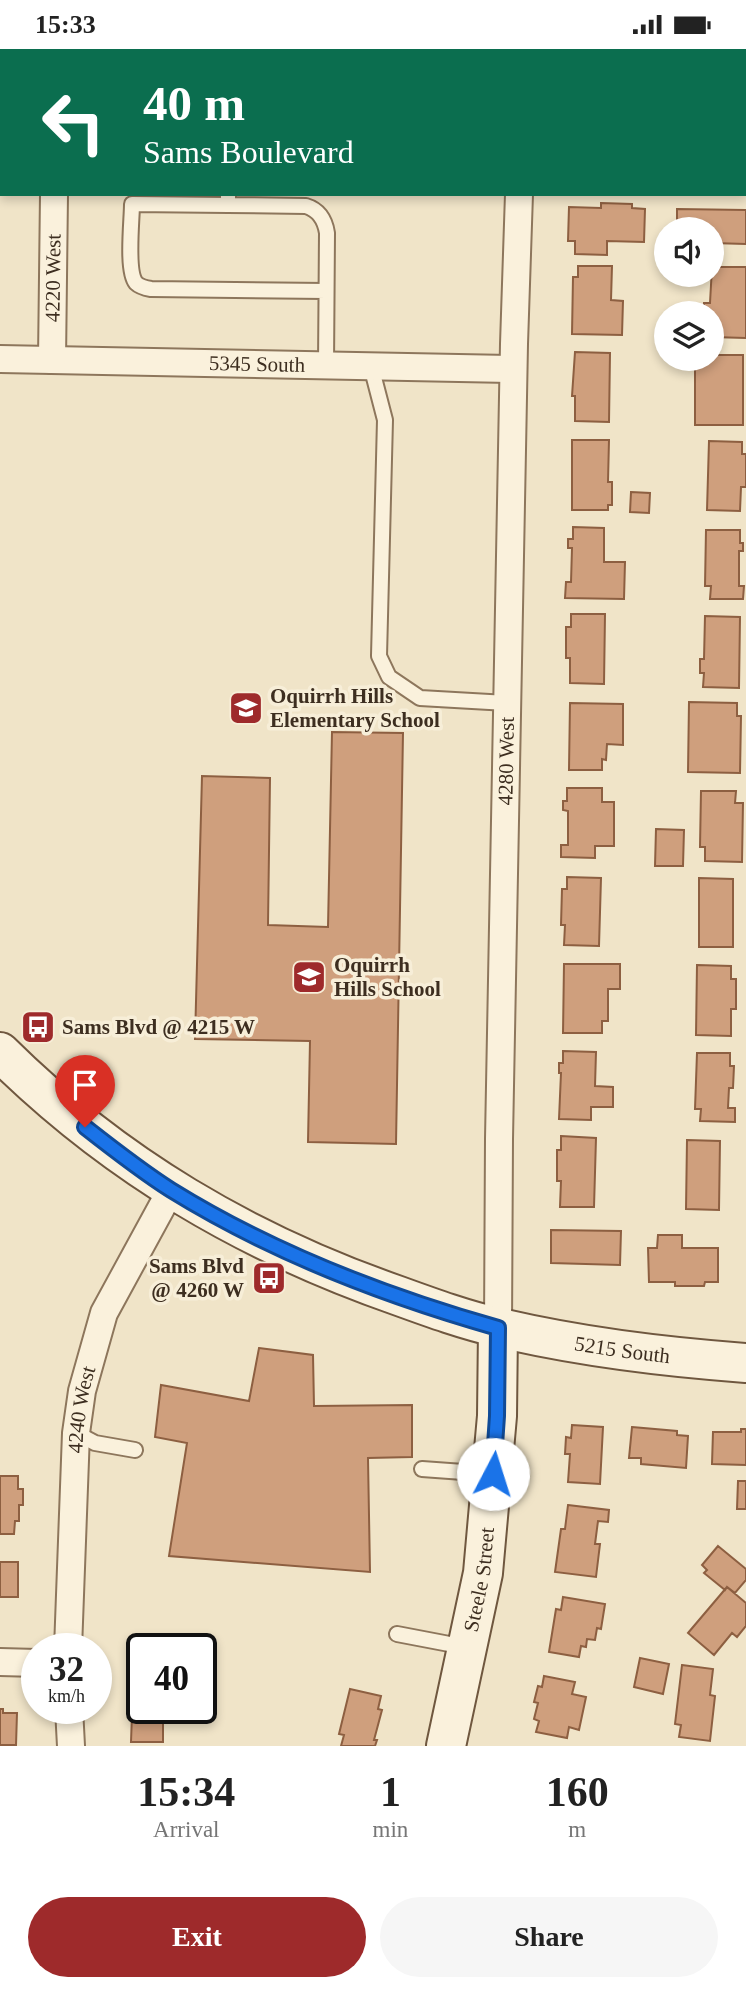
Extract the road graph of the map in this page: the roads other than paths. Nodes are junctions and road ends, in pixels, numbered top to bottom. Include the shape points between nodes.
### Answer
1 (54, 196) edge
2 (519, 196) edge
3 (228, 199) edge
4 (326, 291) junction
5 (0, 359) edge
6 (52, 359) junction
7 (326, 365) junction
8 (371, 366) junction
9 (513, 369) junction
10 (507, 703) junction
11 (0, 1052) edge
12 (172, 1190) junction
13 (498, 1328) junction
14 (746, 1363) edge
15 (76, 1433) junction
16 (135, 1450) dead end
17 (422, 1469) dead end
18 (493, 1474) junction
19 (69, 1633) edge
20 (397, 1634) dead end
21 (468, 1647) junction
22 (0, 1662) edge
23 (21, 1663) edge
24 (70, 1724) edge
25 (71, 1746) edge
26 (446, 1746) edge

1 - 6 street, 4220 West
2 - 9 street, 4280 West
3 - 4 lane via 314,209 326,224
3 - 4 lane via 132,204 134,281 151,289
4 - 7 lane
5 - 6 street, 5345 South
6 - 7 street, 5345 South
7 - 8 street, 5345 South
8 - 9 street, 5345 South
8 - 10 lane via 385,420 379,656 389,677 420,698
9 - 10 street, 4280 West
10 - 13 street, 4280 West
11 - 12 street, 5215 South via 68,1114
12 - 13 street, 5215 South via 262,1239 356,1281
12 - 15 street, 4240 West via 104,1313 82,1391
13 - 14 street, 5215 South via 590,1346
13 - 18 street, Steele Street
15 - 16 lane via 95,1443
15 - 19 street, 4240 West
17 - 18 lane
18 - 21 street, Steele Street via 484,1573
20 - 21 lane
21 - 26 street, Steele Street
22 - 23 street
24 - 25 street

